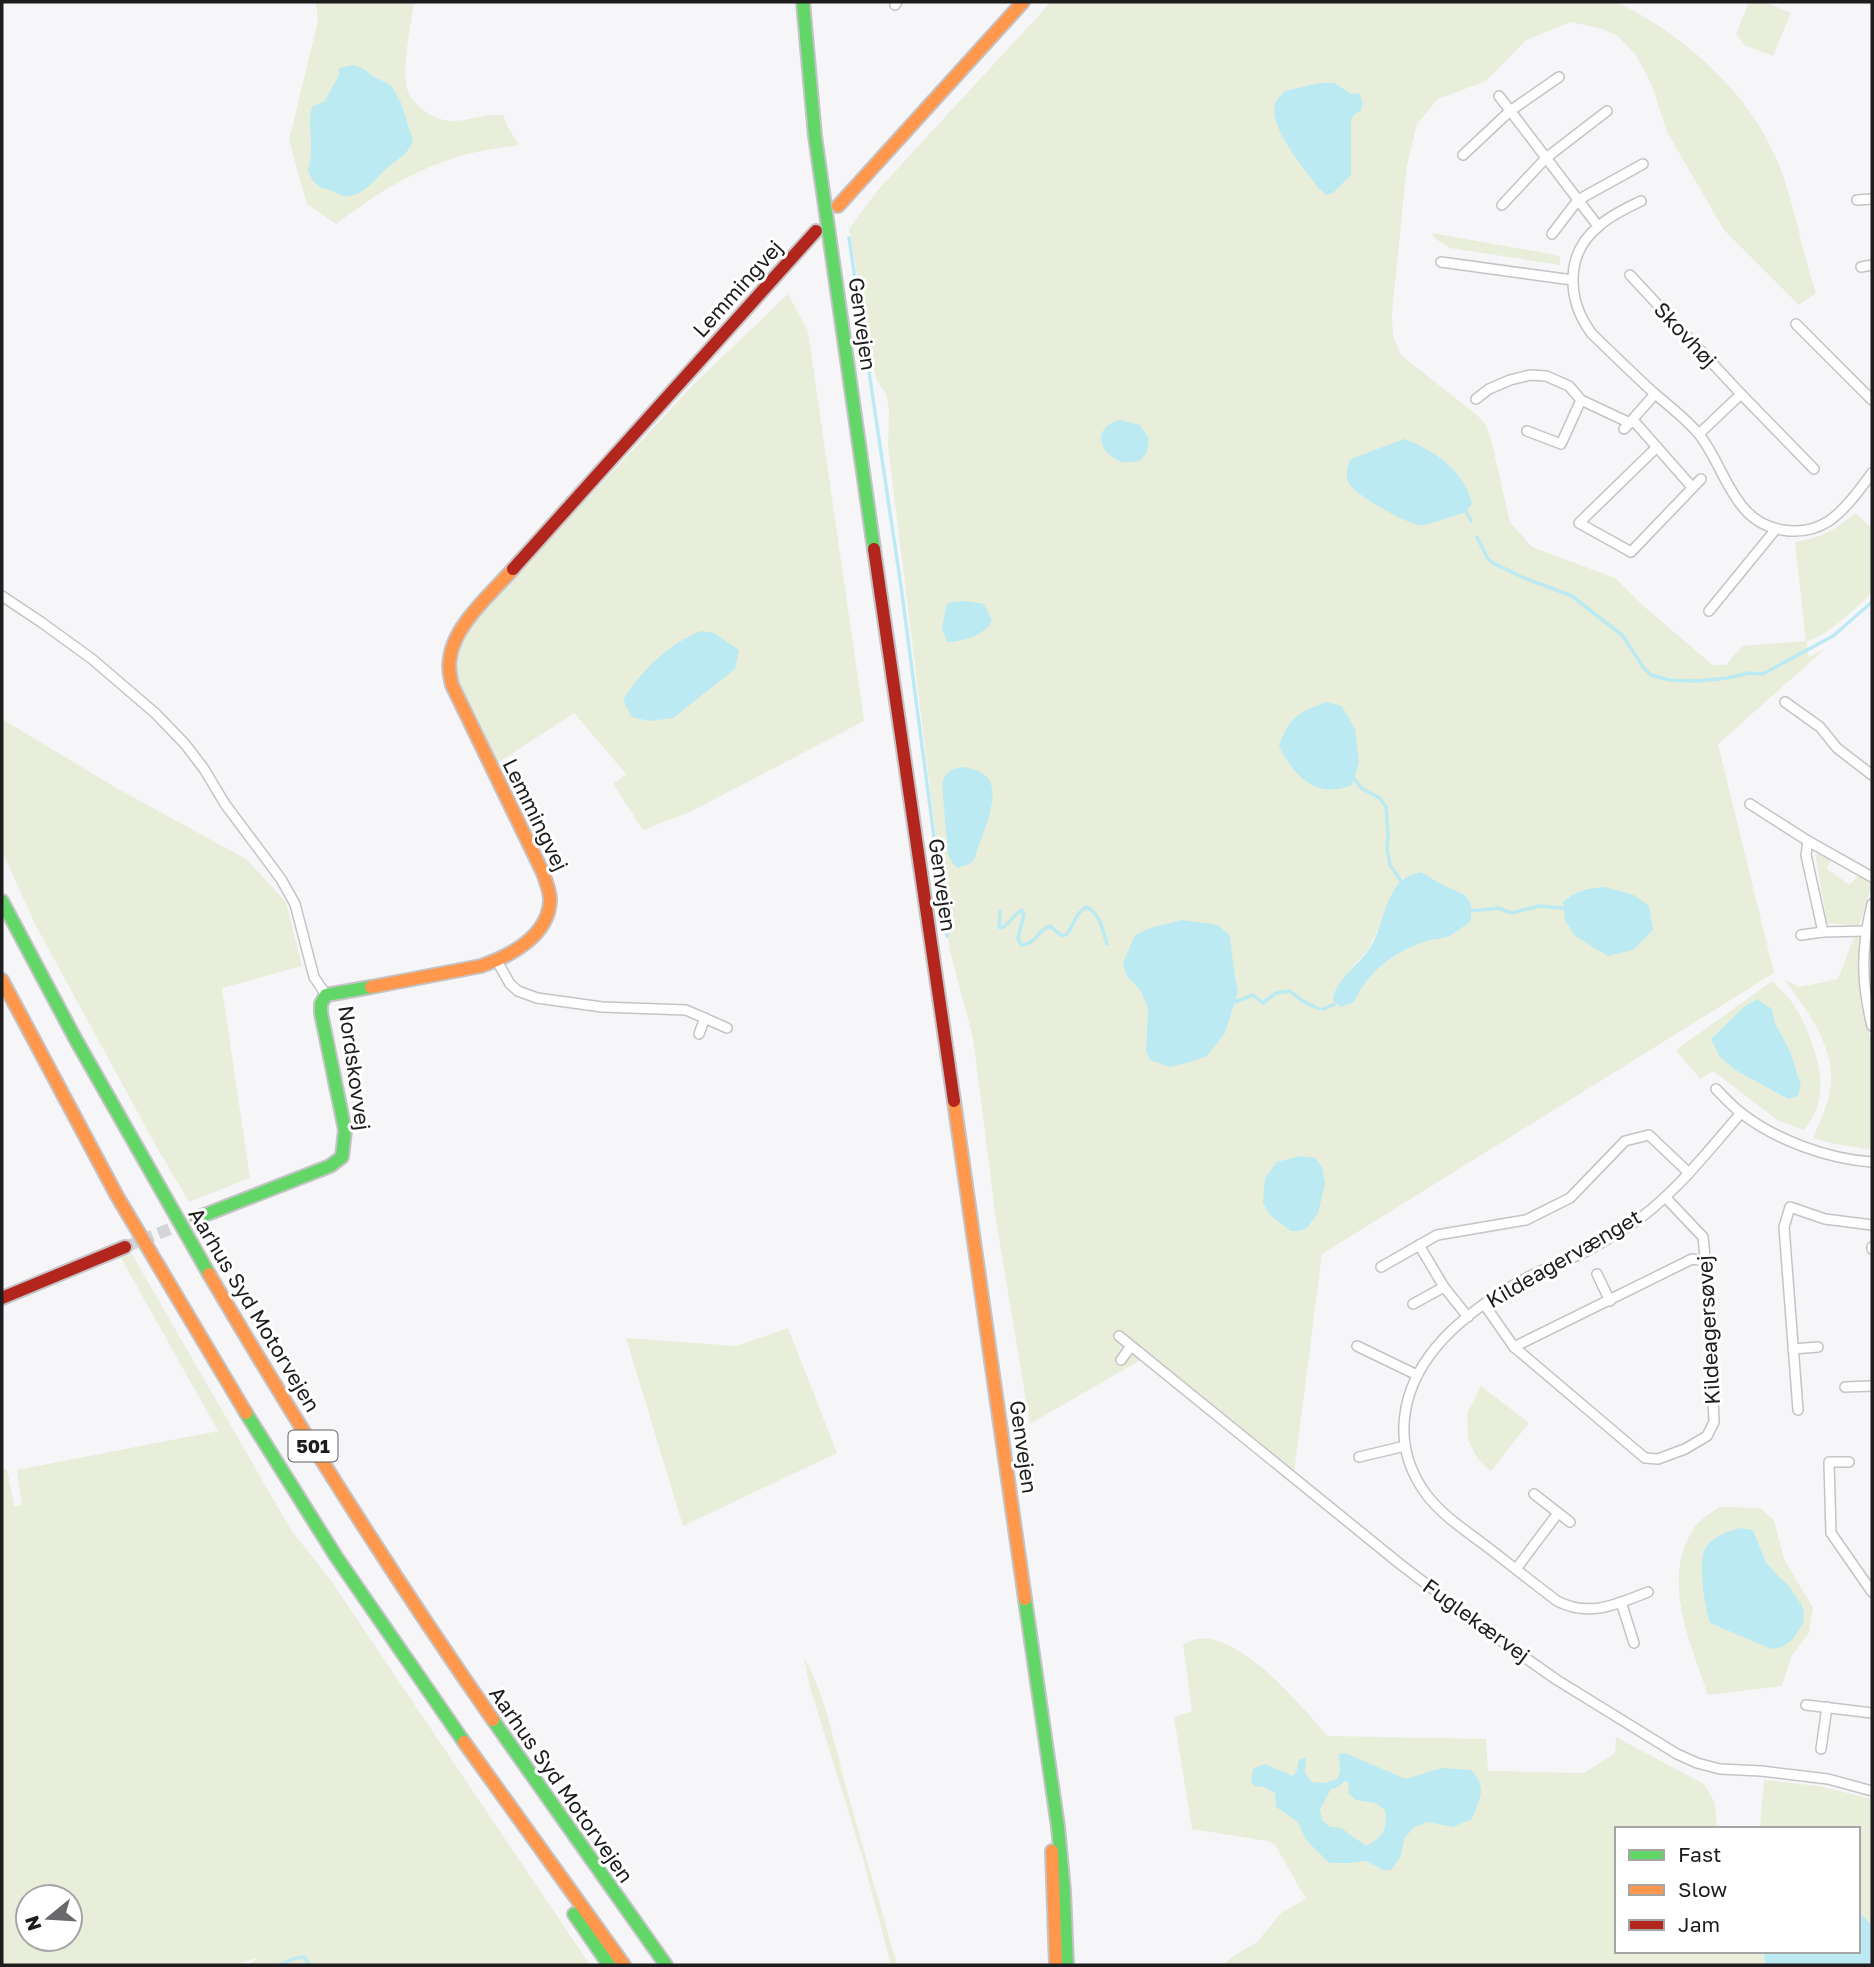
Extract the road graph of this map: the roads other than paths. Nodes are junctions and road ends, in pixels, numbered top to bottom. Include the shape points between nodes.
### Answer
1 (803, 2) edge
2 (1023, 2) edge
3 (1559, 77) dead end
4 (1499, 96) dead end
5 (1510, 111) junction
6 (1606, 111) dead end
7 (1463, 155) dead end
8 (1546, 158) junction
9 (1643, 163) dead end
10 (1872, 199) edge
11 (1857, 200) dead end
12 (1578, 201) junction
13 (1641, 201) dead end
14 (1502, 205) dead end
15 (838, 206) dead end
16 (1598, 226) junction
17 (816, 231) dead end
18 (1552, 234) dead end
19 (1441, 262) dead end
20 (1872, 265) edge
21 (1861, 267) dead end
22 (1630, 275) dead end
23 (1572, 280) junction
24 (1796, 324) dead end
25 (1655, 394) junction
26 (1741, 394) junction
27 (1476, 399) dead end
28 (1872, 400) edge
29 (1581, 401) junction
30 (1629, 424) junction
31 (1527, 430) dead end
32 (1699, 434) junction
33 (1657, 447) junction
34 (1814, 469) dead end
35 (1872, 473) edge
36 (1701, 479) dead end
37 (1692, 487) junction
38 (1776, 529) junction
39 (2, 596) edge
40 (1709, 611) dead end
41 (1785, 702) dead end
42 (1872, 775) edge
43 (1750, 804) dead end
44 (1808, 841) junction
45 (1872, 877) edge
46 (2, 901) edge
47 (1872, 910) edge
48 (1866, 931) junction
49 (1823, 932) junction
50 (1801, 935) dead end
51 (497, 961) junction
52 (2, 980) edge
53 (326, 996) junction
54 (705, 1018) junction
55 (1872, 1026) edge
56 (727, 1028) dead end
57 (699, 1034) dead end
58 (1716, 1089) dead end
59 (1741, 1113) junction
60 (1872, 1162) edge
61 (1689, 1173) junction
62 (1665, 1197) junction
63 (197, 1218) tunnel mouth
64 (1872, 1225) edge
65 (1419, 1245) junction
66 (125, 1247) tunnel mouth
67 (1707, 1261) junction
68 (1381, 1267) dead end
69 (1597, 1274) dead end
70 (1444, 1287) junction
71 (2, 1298) edge
72 (1610, 1301) junction
73 (1413, 1304) dead end
74 (1484, 1304) junction
75 (1468, 1317) junction
76 (1119, 1336) dead end
77 (1132, 1346) junction
78 (1357, 1346) dead end
79 (1514, 1347) junction
80 (1818, 1347) dead end
81 (1793, 1349) junction
82 (1121, 1360) dead end
83 (1417, 1375) junction
84 (1872, 1386) edge
85 (1845, 1387) dead end
86 (1798, 1410) dead end
87 (1405, 1446) junction
88 (1359, 1457) dead end
89 (1849, 1462) dead end
90 (1534, 1494) dead end
91 (1558, 1513) junction
92 (1570, 1522) dead end
93 (1516, 1569) junction
94 (1648, 1592) dead end
95 (1872, 1592) edge
96 (1621, 1602) junction
97 (1634, 1643) dead end
98 (1806, 1705) dead end
99 (1827, 1707) junction
100 (1872, 1713) edge
101 (1821, 1749) dead end
102 (1049, 1774) junction
103 (1872, 1791) edge
104 (547, 1858) junction
105 (609, 1965) edge
106 (624, 1965) edge
107 (666, 1965) edge
108 (1056, 1965) edge
109 (1067, 1965) edge

1 - 102 main road, Genvejen via 815,136
2 - 15 main road
3 - 5 street
4 - 5 street
5 - 7 street
5 - 8 street
6 - 8 street
8 - 12 street
8 - 14 street
9 - 12 street
10 - 11 street
12 - 16 street
12 - 18 street
13 - 16 street
16 - 23 street via 1581,248
17 - 51 main road, Lemmingvej via 455,638 449,655 452,685 543,873 551,901 547,918 531,938
19 - 23 street
20 - 21 street
22 - 26 street, Skovhøj
23 - 25 street via 1573,297 1592,334
24 - 28 street
25 - 30 street
25 - 32 street
26 - 32 street
26 - 34 street, Skovhøj
27 - 29 street via 1499,384 1530,375 1569,386
29 - 30 street
29 - 31 street via 1561,444
30 - 33 street
32 - 38 street via 1742,506 1753,518
33 - 37 street
33 - 37 street via 1579,523 1631,552
35 - 38 street via 1827,522 1808,530
36 - 37 street
38 - 40 street
39 - 53 street via 92,659 186,744 281,878 295,904 314,977
41 - 42 street
43 - 44 street
44 - 45 street
44 - 49 street via 1806,855
46 - 107 main road, Aarhus Syd Motorvejen / 501 via 153,1178 284,1399 453,1664
47 - 48 street
48 - 49 street
48 - 55 street via 1864,975
49 - 50 street
51 - 53 main road, Lemmingvej
51 - 54 street via 510,984 537,998 602,1007 686,1010
52 - 104 main road, 501 via 117,1196 251,1421 337,1558
53 - 63 main road, Nordskovvej via 321,1013 345,1130 342,1157 330,1166
54 - 56 street
54 - 57 street
58 - 59 street
59 - 60 street via 1806,1148
59 - 61 street, Kildeagervænget
61 - 62 street, Kildeagervænget
61 - 65 street via 1649,1135 1625,1141 1570,1198 1526,1220 1437,1235
62 - 67 street, Kildeagersøvej via 1703,1237
62 - 74 street, Kildeagervænget via 1630,1225
64 - 81 street via 1825,1219 1790,1207 1784,1227
65 - 68 street
65 - 70 street
66 - 71 main road
67 - 72 street via 1692,1259
67 - 79 street, Kildeagersøvej via 1714,1422 1707,1437 1685,1449 1658,1459 1645,1458
69 - 72 street
70 - 73 street
70 - 75 street
72 - 79 street
74 - 75 street, Kildeagervænget
74 - 79 street, Kildeagersøvej
75 - 83 street, Kildeagervænget
76 - 77 street, Fuglekærvej
77 - 82 street
77 - 103 street, Fuglekærvej via 1497,1638 1677,1754 1720,1769 1828,1779
78 - 83 street
80 - 81 street
81 - 86 street
83 - 87 street, Kildeagervænget via 1404,1421
84 - 85 street
87 - 88 street
87 - 93 street, Kildeagervænget via 1411,1468 1441,1511
89 - 95 street via 1829,1462 1831,1533
90 - 91 street
91 - 92 street
91 - 93 street
93 - 96 street, Kildeagervænget via 1570,1608 1595,1609
94 - 96 street, Kildeagervænget
96 - 97 street
98 - 99 street
99 - 100 street
99 - 101 street
102 - 108 main road, Genvejen
102 - 109 main road, Genvejen via 1063,1878
104 - 105 main road via 556,1887
104 - 106 main road, 501

